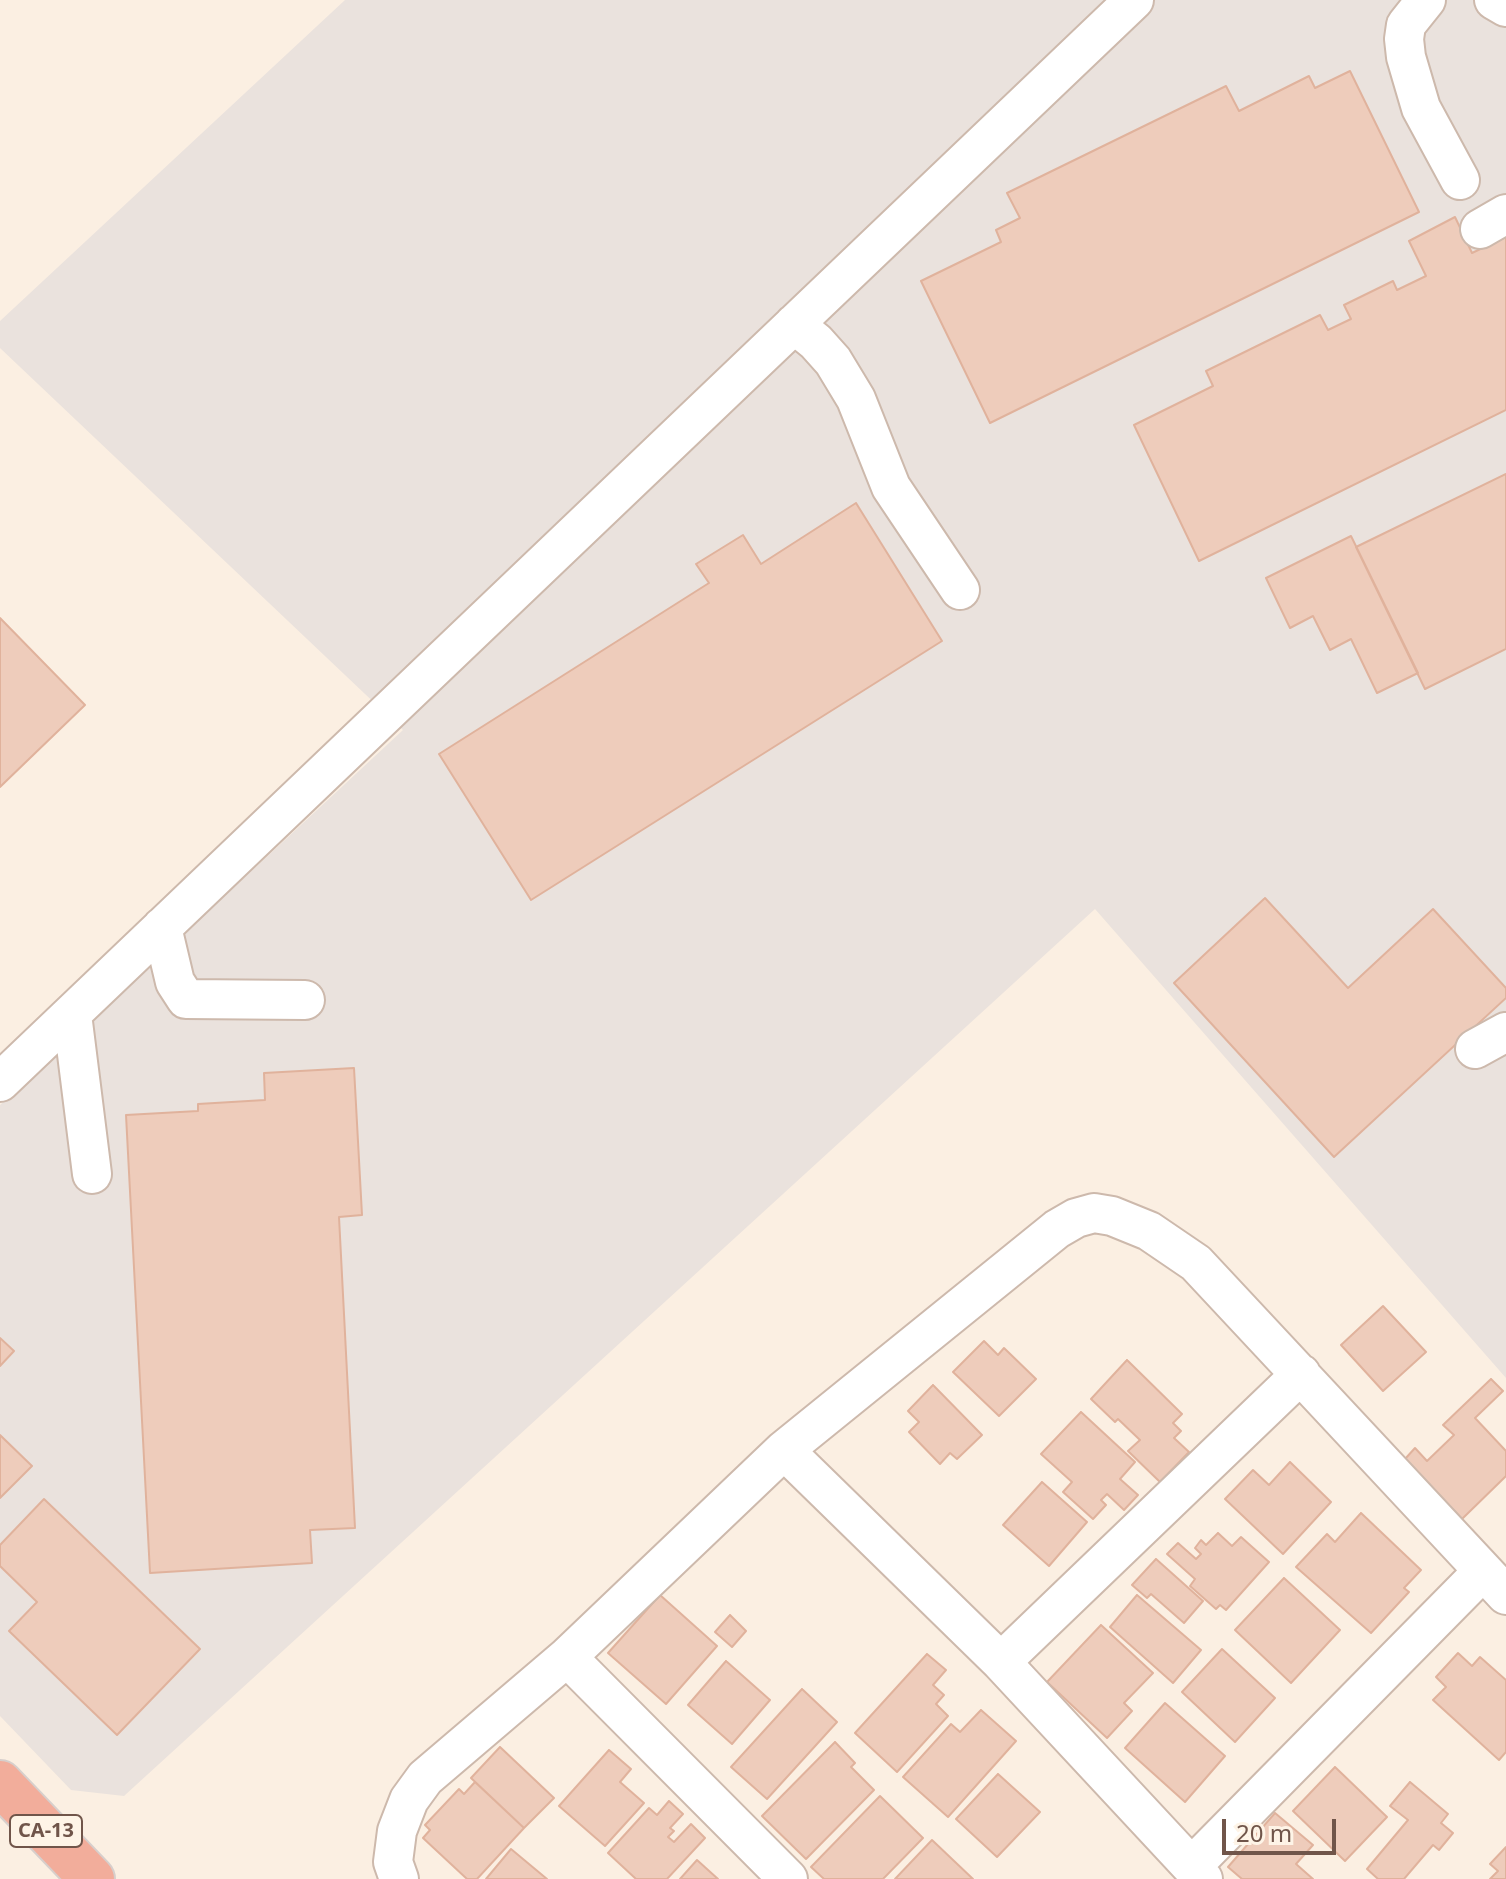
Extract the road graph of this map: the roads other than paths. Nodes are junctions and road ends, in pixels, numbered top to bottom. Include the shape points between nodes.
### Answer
1 (1134, 0) edge
2 (1426, 0) edge
3 (1494, 0) edge
4 (1506, 7) edge
5 (1460, 180) dead end
6 (794, 324) junction
7 (960, 590) dead end
8 (162, 927) junction
9 (305, 1000) dead end
10 (72, 1014) junction
11 (0, 1082) edge
12 (92, 1174) dead end
13 (1301, 1374) junction
14 (784, 1450) junction
15 (1495, 1583) edge
16 (567, 1657) junction
17 (1001, 1662) junction
18 (0, 1783) edge
19 (1197, 1872) edge
20 (92, 1879) edge
21 (399, 1879) edge
22 (788, 1879) edge

1 - 6 street
2 - 5 street via 1406,25 1406,57 1421,108
3 - 4 street
6 - 7 street via 833,361 856,399 891,487
6 - 8 street
8 - 9 street via 175,982 186,999
8 - 10 street
10 - 11 street
10 - 12 street
13 - 14 street via 1196,1263 1169,1242 1094,1213 1057,1229
13 - 15 street
13 - 17 street
14 - 16 street
14 - 17 street
15 - 19 street
16 - 21 street via 425,1778 397,1831 393,1862
16 - 22 street
17 - 19 street
18 - 20 highway, CA-13

